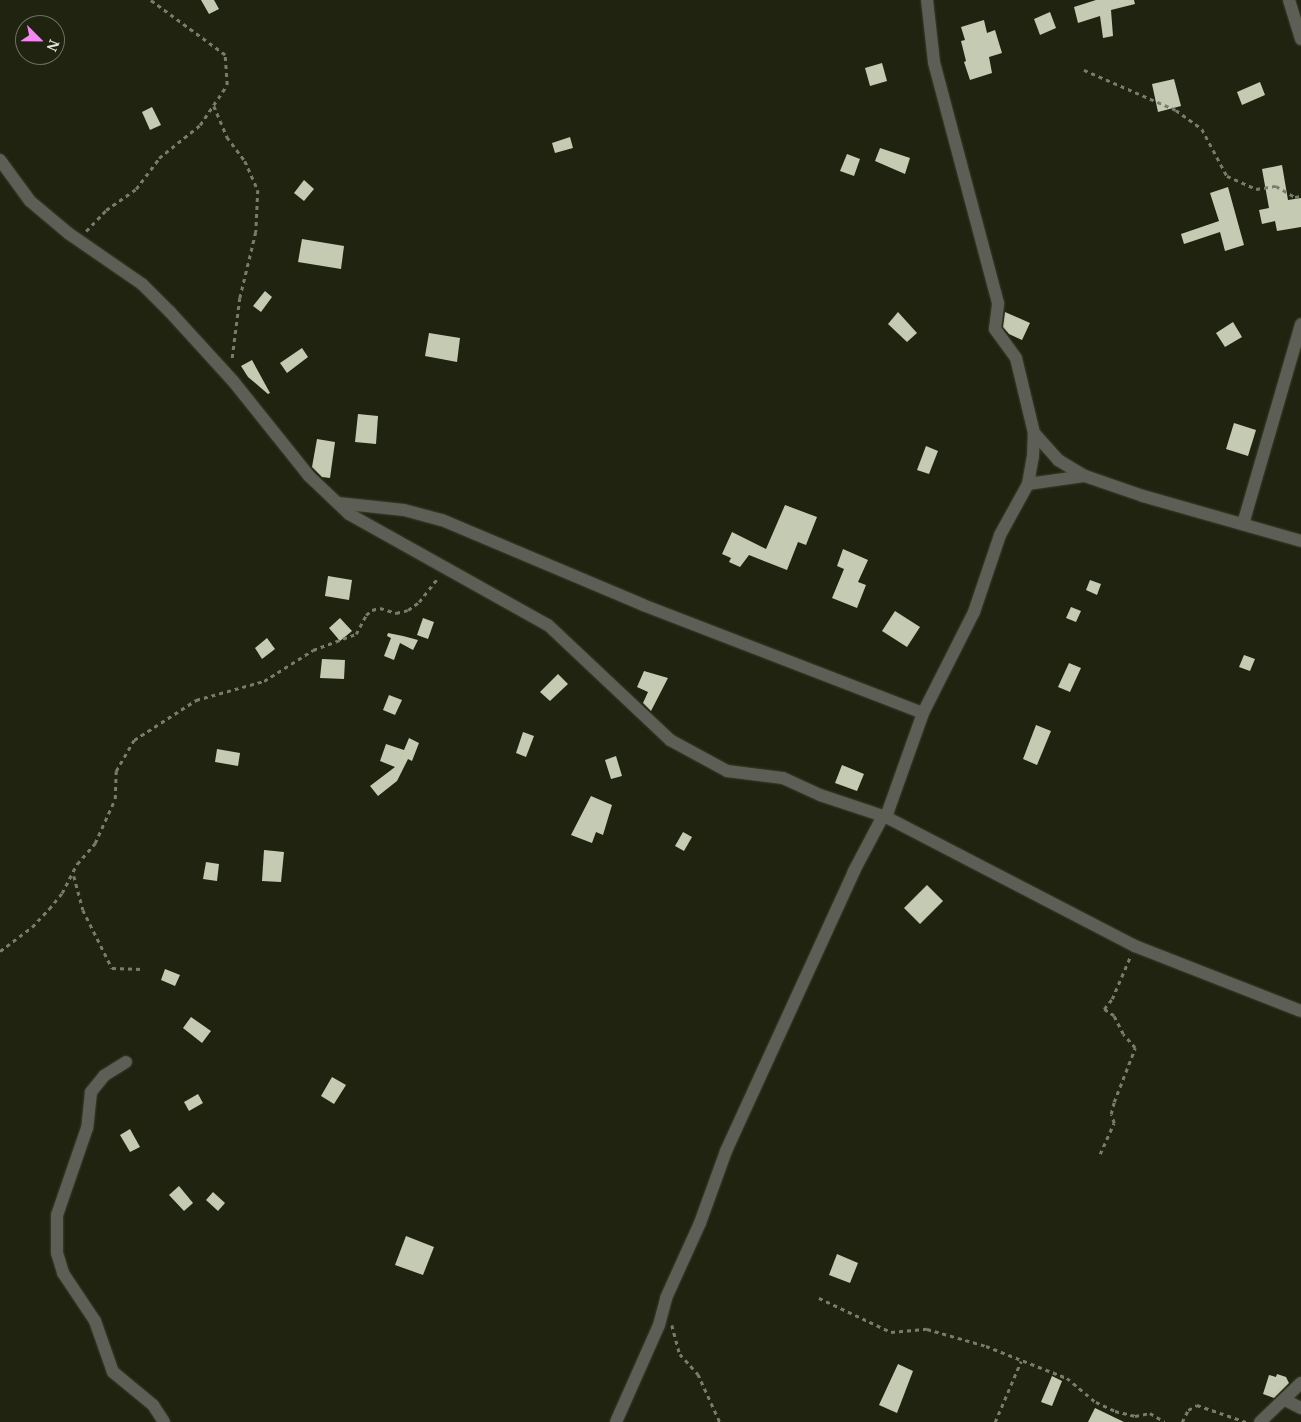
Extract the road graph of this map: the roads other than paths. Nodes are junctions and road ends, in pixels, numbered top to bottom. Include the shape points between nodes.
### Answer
1 (927, 0) edge
2 (1289, 0) edge
3 (1301, 39) edge
4 (0, 160) edge
5 (1301, 324) edge
6 (1034, 433) junction
7 (1086, 476) junction
8 (1028, 484) junction
9 (338, 503) junction
10 (1243, 524) junction
11 (1301, 541) edge
12 (923, 713) junction
13 (885, 817) junction
14 (1301, 1011) edge
15 (126, 1062) dead end
16 (1301, 1383) edge
17 (1285, 1400) junction
18 (1301, 1408) edge
19 (164, 1422) edge
20 (616, 1422) edge
21 (1260, 1422) edge

1 - 6 street via 934,62 998,303 995,328 1016,358
2 - 3 street
4 - 9 street via 30,201 142,284 233,382 309,476
5 - 10 street
6 - 7 street via 1058,460
6 - 8 street
7 - 8 street
7 - 10 street
8 - 12 street via 1000,535 974,612
9 - 12 street via 404,510 442,520 643,605
9 - 13 street via 363,523 548,625 650,724 707,763 726,771 783,778 820,795
10 - 11 street
12 - 13 street
13 - 14 street via 1135,946
13 - 20 street via 854,871 726,1151 700,1223 666,1298 659,1326
15 - 19 street via 104,1076 91,1092 86,1128 57,1215 58,1253 63,1273 95,1321 112,1372 153,1406
16 - 17 street
17 - 18 street
17 - 21 street

